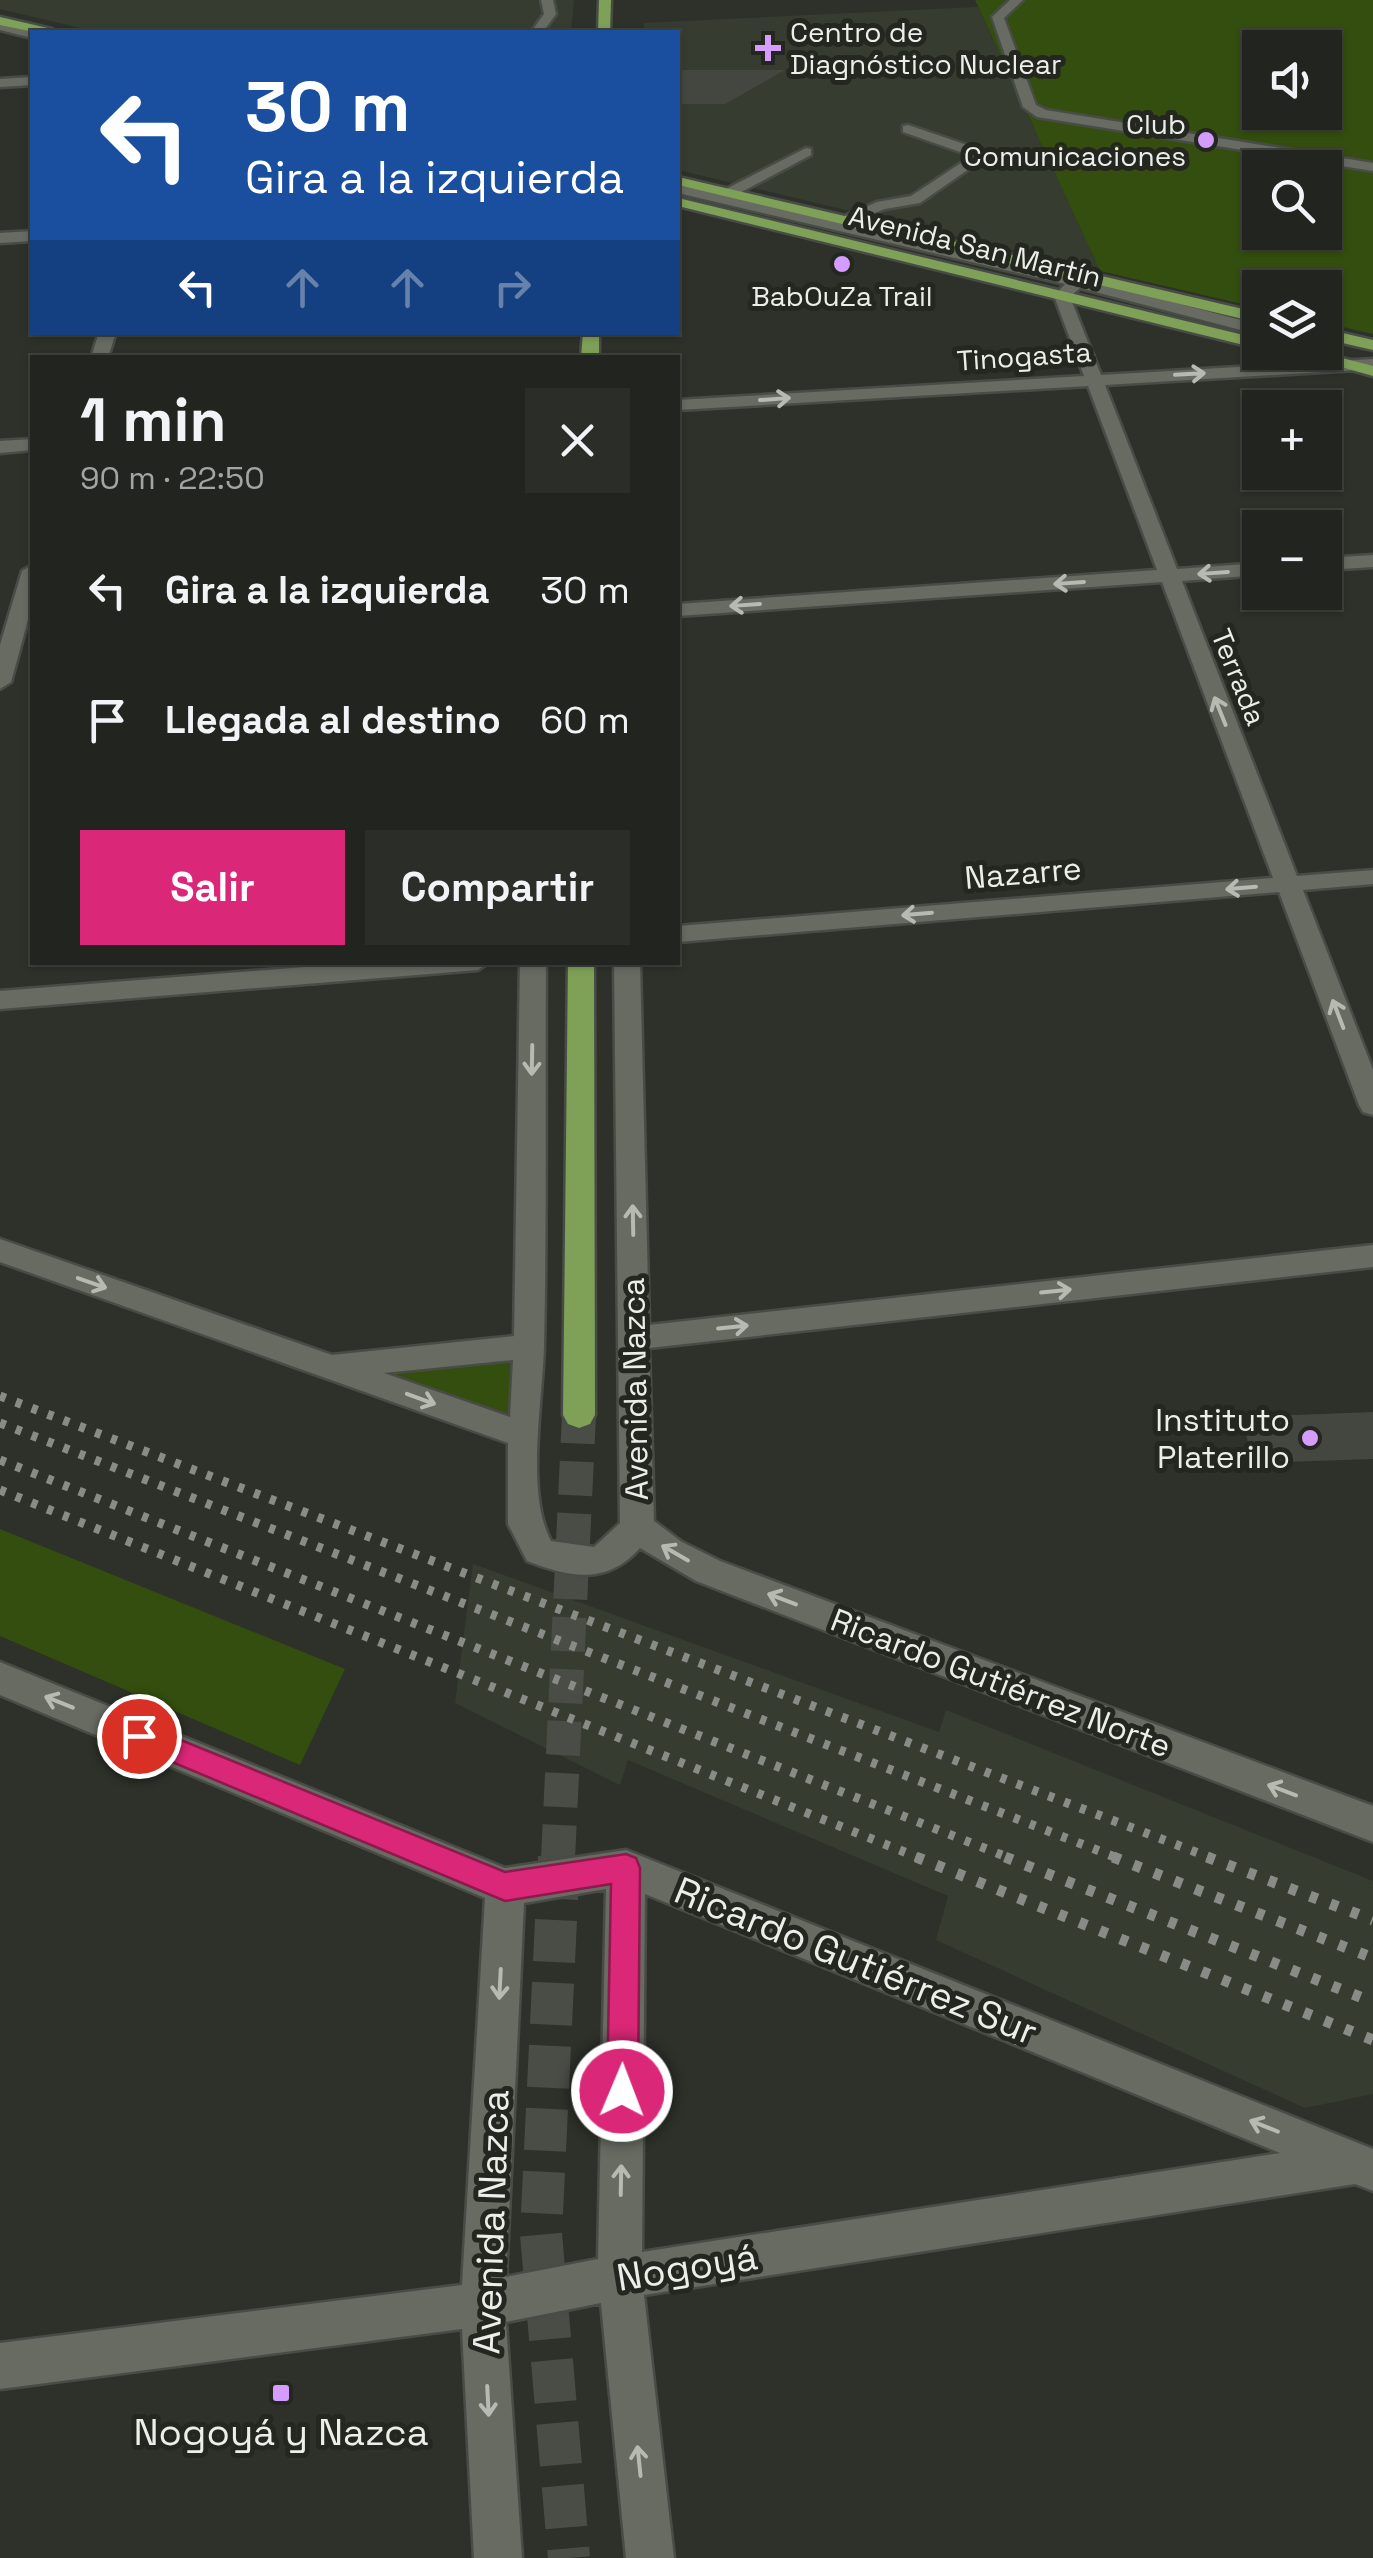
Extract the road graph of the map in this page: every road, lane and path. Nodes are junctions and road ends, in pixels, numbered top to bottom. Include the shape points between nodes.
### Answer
1 (547, 0) edge
2 (605, 0) edge
3 (1017, 0) edge
4 (0, 26) edge
5 (32, 30) edge
6 (538, 30) edge
7 (604, 30) edge
8 (30, 35) edge
9 (0, 39) edge
10 (30, 46) edge
11 (30, 81) edge
12 (0, 83) edge
13 (908, 129) dead end
14 (806, 152) dead end
15 (1373, 167) edge
16 (680, 181) edge
17 (729, 193) junction
18 (680, 199) edge
19 (842, 220) junction
20 (30, 236) edge
21 (0, 238) edge
22 (1072, 286) junction
23 (1242, 315) edge
24 (1242, 328) edge
25 (1242, 338) edge
26 (1342, 338) edge
27 (1373, 345) edge
28 (1342, 353) edge
29 (1373, 363) edge
30 (1342, 364) edge
31 (1348, 365) junction
32 (1093, 379) junction
33 (680, 405) edge
34 (30, 445) edge
35 (0, 447) edge
36 (1373, 561) edge
37 (1342, 563) edge
38 (1242, 570) edge
39 (1166, 576) junction
40 (30, 577) edge
41 (680, 610) edge
42 (30, 654) edge
43 (4, 656) edge
44 (0, 682) edge
45 (1373, 877) edge
46 (1289, 884) junction
47 (680, 934) edge
48 (440, 965) edge
49 (534, 965) edge
50 (581, 965) edge
51 (627, 965) edge
52 (0, 1000) edge
53 (1373, 1106) edge
54 (0, 1250) edge
55 (1373, 1256) edge
56 (636, 1338) junction
57 (528, 1346) junction
58 (329, 1366) junction
59 (579, 1415) tunnel mouth
60 (525, 1436) junction
61 (637, 1527) junction
62 (0, 1678) edge
63 (1373, 1824) edge
64 (626, 1868) junction
65 (505, 1886) junction
66 (1367, 2164) edge
67 (620, 2277) junction
68 (482, 2304) junction
69 (0, 2366) edge
70 (498, 2558) edge
71 (650, 2558) edge

1 - 6 street via 550,14
2 - 7 main road
3 - 15 street via 998,17 1030,106 1042,114
4 - 5 main road
4 - 8 street
9 - 10 main road
11 - 12 street
13 - 19 street via 968,150 975,160 915,200
14 - 17 street
16 - 17 main road, Avenida San Martín
17 - 19 main road, Avenida San Martín
18 - 22 main road, Avenida San Martín
19 - 22 main road, Avenida San Martín
20 - 21 street
22 - 23 main road, Avenida San Martín
22 - 24 street
22 - 25 main road, Avenida San Martín
22 - 32 street, Terrada
26 - 27 main road
28 - 29 street
29 - 31 main road
30 - 31 main road
32 -> 31 street, Tinogasta
33 -> 32 street, Tinogasta
32 - 39 street, Terrada
34 - 35 street
36 - 37 street
38 -> 39 street
39 -> 41 street
46 -> 39 street, Terrada
40 - 43 street
42 - 43 street
43 - 44 street
45 - 46 street, Nazarre
46 -> 47 street, Nazarre
53 -> 46 street, Terrada
48 - 52 street
49 -> 57 street, Avenida Nazca
50 - 59 main road, Avenida Nazca
56 -> 51 street, Avenida Nazca
54 -> 58 street
56 -> 55 street
56 - 61 street, Avenida Nazca
57 - 58 street
57 - 60 street, Avenida Nazca
58 -> 60 street
60 - 61 street, Avenida Nazca via 525,1524 539,1551 576,1566 604,1560
63 -> 61 street, Ricardo Gutiérrez Norte via 708,1571
65 -> 62 street
64 - 65 street
66 -> 64 street, Ricardo Gutiérrez Sur
67 -> 64 street
65 -> 68 street, Avenida Nazca
66 - 67 street, Nogoyá
67 - 68 street, Nogoyá
71 -> 67 street
68 - 69 street, Nogoyá
68 -> 70 street, Avenida Nazca

